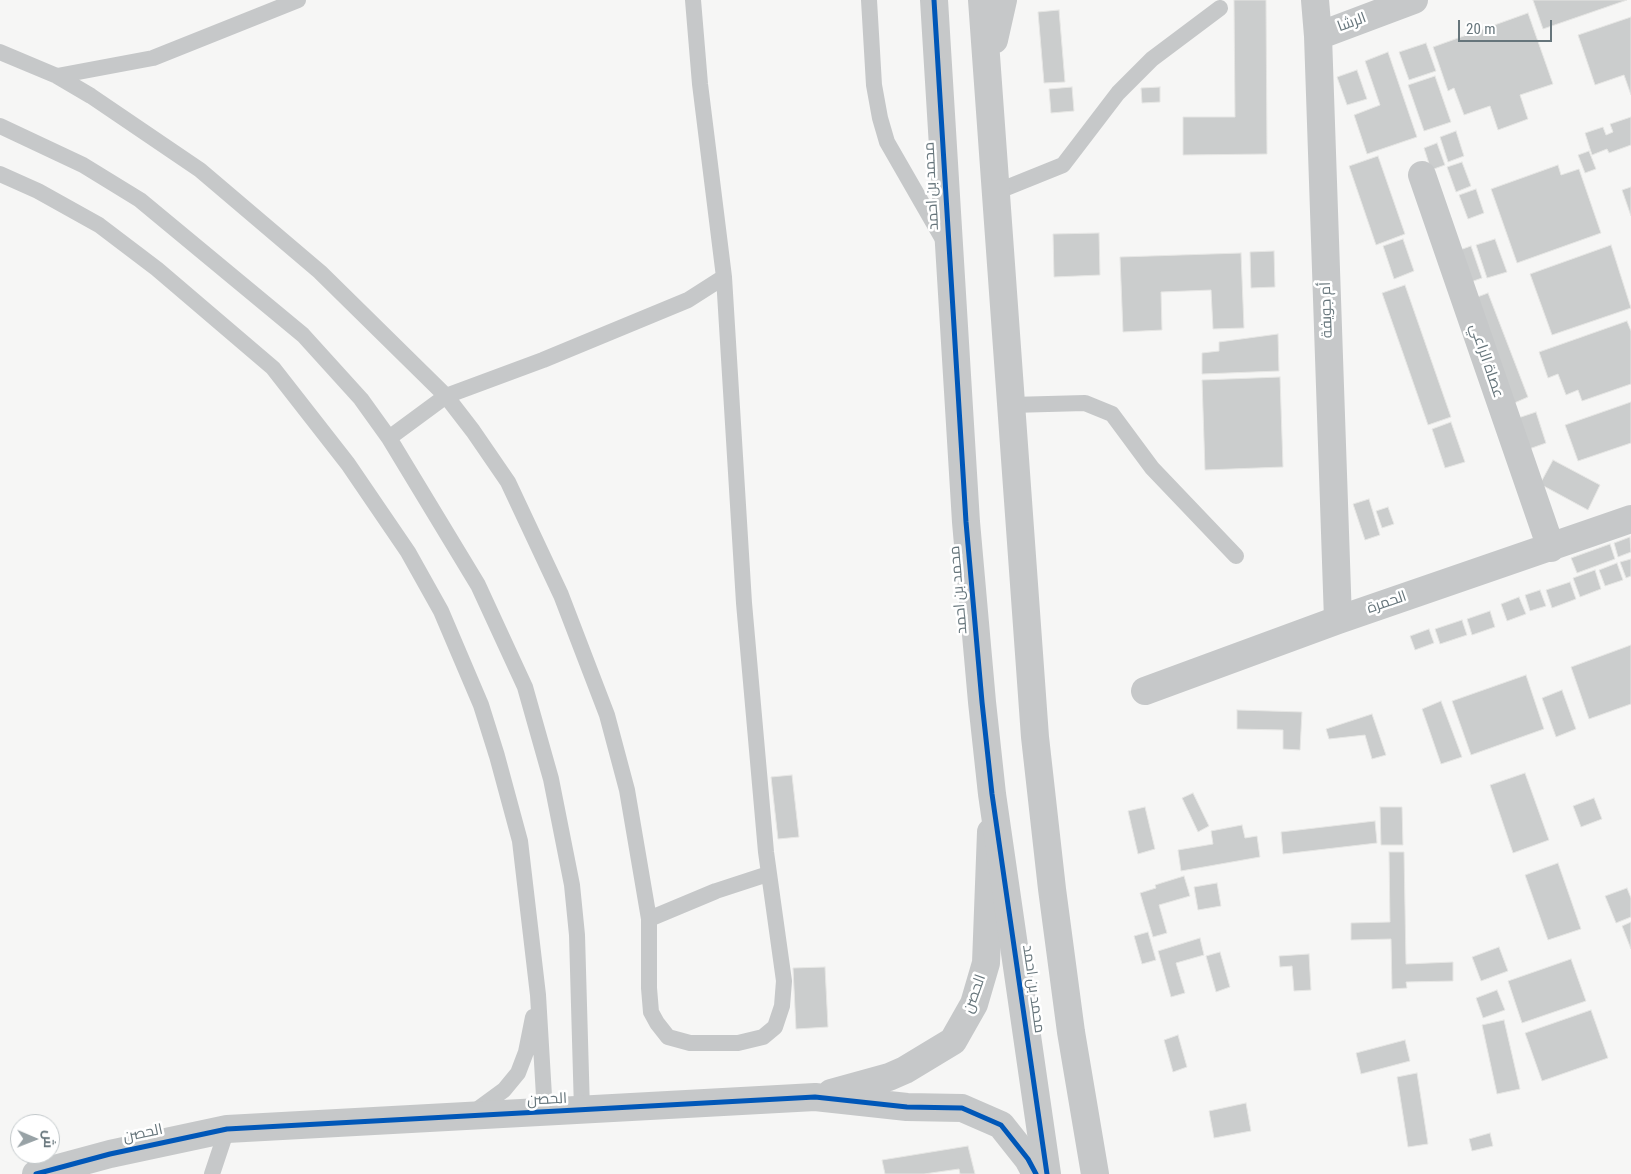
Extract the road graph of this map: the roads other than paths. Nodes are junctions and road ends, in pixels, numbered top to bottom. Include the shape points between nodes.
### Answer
1 (298, 0) edge
2 (693, 0) edge
3 (869, 0) edge
4 (934, 0) edge
5 (982, 0) edge
6 (1003, 0) edge
7 (1315, 0) edge
8 (1414, 0) edge
9 (1220, 8) dead end
10 (1318, 36) junction
11 (0, 52) edge
12 (987, 71) junction
13 (57, 76) junction
14 (0, 126) edge
15 (0, 174) edge
16 (1422, 175) dead end
17 (996, 192) junction
18 (948, 249) junction
19 (724, 277) junction
20 (446, 396) junction
21 (1011, 405) junction
22 (389, 438) junction
23 (1631, 520) edge
24 (1550, 548) junction
25 (1236, 556) dead end
26 (1338, 620) junction
27 (1145, 691) dead end
28 (992, 794) junction
29 (768, 874) junction
30 (649, 919) junction
31 (538, 995) junction
32 (815, 1097) junction
33 (582, 1110) junction
34 (545, 1112) junction
35 (456, 1118) junction
36 (227, 1129) junction
37 (36, 1174) edge
38 (212, 1174) edge
39 (1036, 1174) edge
40 (1047, 1174) edge
41 (1095, 1174) edge

1 - 13 lane via 153,58
2 - 19 lane
3 - 18 lane via 874,85 886,142
4 - 18 street, محمد بن احمد
5 - 12 street
6 - 12 street
7 - 10 street, أم جويفة
8 - 10 street, الرشا
9 - 17 lane via 1152,59 1125,86 1063,165
10 - 26 street, أم جويفة
11 - 13 lane
12 - 17 street
13 - 20 lane via 200,170 320,272
14 - 22 lane via 82,165 140,200 303,336 361,399
15 - 31 lane via 38,190 99,225 157,269 273,368 348,464 408,552 444,620 481,705 497,756 520,841
16 - 24 street, عصاة الراعي
17 - 21 street
18 - 28 street, محمد بن احمد via 966,522
19 - 20 lane via 688,300
19 - 29 lane via 744,603
20 - 22 lane
20 - 30 lane via 508,482 561,595 607,715 627,790
21 - 25 lane via 1085,403 1112,414 1152,468
21 - 41 street via 1035,737 1070,1022
22 - 33 lane via 478,585 525,687 550,779 572,886 577,935
23 - 24 street, الحمرة
24 - 26 street, الحمرة
26 - 27 street, الحمرة
28 - 32 street, الحصن via 986,963 966,1019 953,1041 905,1070
28 - 40 street, محمد بن احمد
29 - 30 lane
29 - 30 lane via 784,981 782,1006 775,1027 764,1037 738,1043 690,1043 668,1037 651,1012
31 - 34 lane
31 - 35 lane via 526,1052 518,1073 489,1103
32 - 33 street, الحصن
32 - 39 street, الحصن via 907,1107 962,1108 1001,1125
33 - 34 street, الحصن
34 - 35 street, الحصن
35 - 36 street, الحصن
36 - 37 street, الحصن
36 - 38 lane

